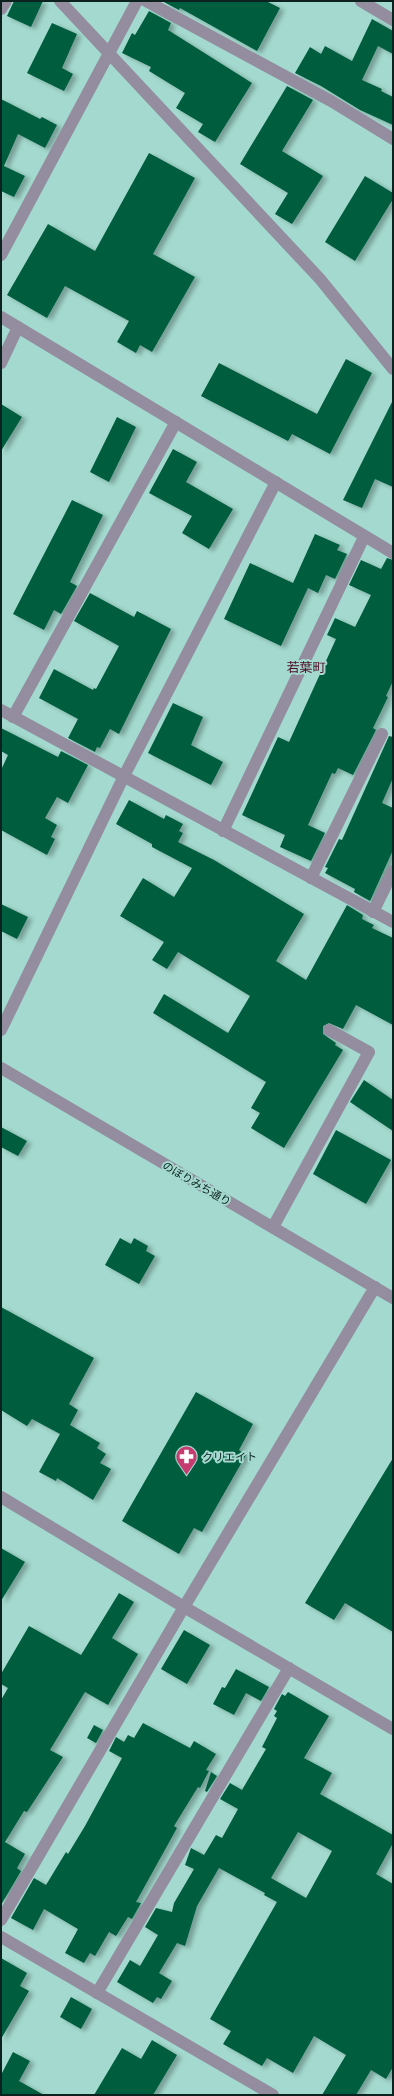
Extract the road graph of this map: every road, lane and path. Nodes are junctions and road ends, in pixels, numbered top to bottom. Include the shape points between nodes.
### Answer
1 (6, 1) edge
2 (60, 1) edge
3 (137, 1) edge
4 (146, 1) edge
5 (361, 1) edge
6 (1, 9) edge
7 (393, 20) edge
8 (109, 55) junction
9 (393, 139) edge
10 (1, 255) edge
11 (1, 317) edge
12 (18, 327) junction
13 (1, 363) edge
14 (393, 369) edge
15 (176, 422) junction
16 (276, 482) junction
17 (364, 537) junction
18 (393, 553) edge
19 (1, 710) edge
20 (13, 717) junction
21 (382, 734) dead end
22 (124, 776) junction
23 (223, 831) junction
24 (393, 871) edge
25 (311, 878) junction
26 (373, 912) junction
27 (393, 922) edge
28 (1, 1030) edge
29 (329, 1030) dead end
30 (2, 1070) edge
31 (273, 1227) junction
32 (375, 1287) junction
33 (393, 1298) edge
34 (1, 1496) edge
35 (184, 1607) junction
36 (289, 1668) junction
37 (393, 1729) edge
38 (1, 1920) edge
39 (1, 1937) edge
40 (97, 1992) junction
41 (274, 2095) edge

1 - 6 street
2 - 8 street
3 - 8 street
4 - 9 street via 331,101
5 - 7 street
8 - 10 street
8 - 14 street via 320,279
11 - 12 street
12 - 13 street
12 - 15 street
15 - 16 street
15 - 20 street
16 - 17 street
16 - 22 street
17 - 18 street
17 - 23 street
19 - 20 street
20 - 22 street
21 - 25 street
22 - 23 street
22 - 28 street
23 - 25 street
24 - 26 street
25 - 26 street
26 - 27 street
29 - 31 street via 369,1052
30 - 31 street, のぼりみち通り
31 - 32 street, のぼりみち通り
32 - 33 street, のぼりみち通り
32 - 35 street
34 - 35 street
35 - 36 street
35 - 38 street
36 - 37 street
36 - 40 street
39 - 40 street
40 - 41 street

